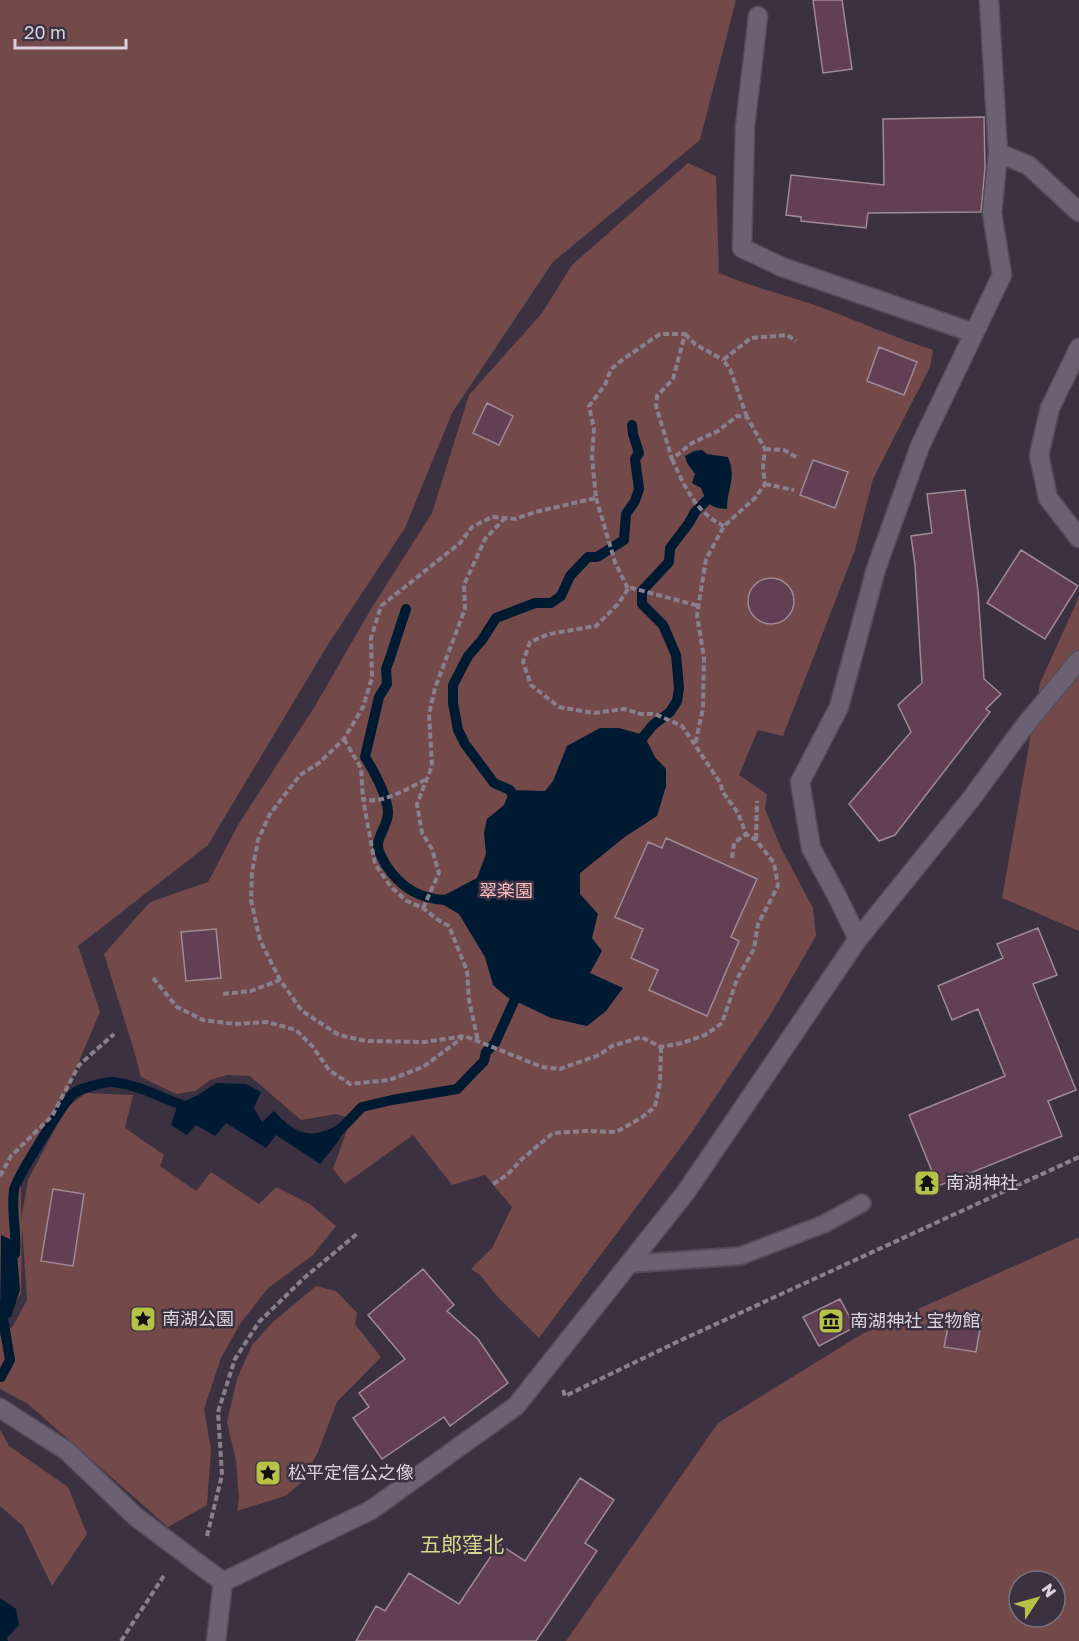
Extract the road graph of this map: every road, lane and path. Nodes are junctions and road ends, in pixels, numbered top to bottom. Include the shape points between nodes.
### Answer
1 (989, 0) edge
2 (758, 16) dead end
3 (998, 153) junction
4 (1079, 212) edge
5 (975, 333) junction
6 (685, 334) junction
7 (796, 341) dead end
8 (1079, 348) edge
9 (723, 360) junction
10 (747, 417) junction
11 (765, 449) junction
12 (798, 458) dead end
13 (672, 459) junction
14 (765, 484) junction
15 (794, 490) dead end
16 (596, 498) junction
17 (505, 518) junction
18 (724, 526) junction
19 (1079, 538) edge
20 (630, 588) junction
21 (699, 606) junction
22 (1079, 660) edge
23 (344, 739) junction
24 (695, 745) junction
25 (426, 779) junction
26 (363, 799) junction
27 (757, 801) dead end
28 (746, 834) junction
29 (756, 840) junction
30 (732, 858) dead end
31 (423, 908) junction
32 (858, 939) junction
33 (153, 978) dead end
34 (280, 980) junction
35 (223, 994) dead end
36 (114, 1034) dead end
37 (465, 1036) junction
38 (478, 1041) junction
39 (661, 1047) junction
40 (1079, 1157) edge
41 (0, 1176) edge
42 (493, 1184) dead end
43 (862, 1203) dead end
44 (358, 1233) dead end
45 (628, 1264) junction
46 (561, 1385) dead end
47 (0, 1408) edge
48 (180, 1550) junction
49 (200, 1566) junction
50 (223, 1582) junction
51 (121, 1641) edge
52 (216, 1641) edge

1 - 3 street
2 - 5 street via 745,128 742,248 782,267
3 - 4 street via 1028,165
3 - 5 street via 992,213 1002,275
5 - 32 street via 920,446 876,569 838,707 800,782 811,848
6 - 9 path
6 - 13 path via 672,379 657,396 656,406
6 - 16 path via 660,334 622,360 610,369 605,385 589,406 594,429
7 - 9 path via 787,335 751,338
8 - 19 street via 1050,408 1039,454 1048,498
9 - 10 path
10 - 11 path
10 - 13 path via 737,416
11 - 12 path via 784,450
11 - 14 path
13 - 18 path via 694,503
14 - 15 path
14 - 18 path
16 - 17 path via 515,519
16 - 20 path via 615,562
17 - 23 path via 492,517 472,527 460,543 381,606 371,638 372,678 363,707
17 - 25 path via 485,539 464,585 465,609 429,714 432,766
18 - 21 path via 706,560
20 - 21 path
20 - 24 path via 596,626 549,634 530,642 522,662 531,685 560,708 594,712 624,709 655,714 682,726
21 - 24 path via 703,708
22 - 32 street
23 - 26 path via 361,768
23 - 34 path via 300,775 270,814 258,840 250,900 260,940
24 - 28 path via 738,813
25 - 26 path via 391,795
25 - 31 path via 417,804 422,833 439,873
26 - 31 path via 375,864 407,902
27 - 29 path
28 - 29 path
28 - 30 path via 734,843
29 - 39 path via 774,863 778,886 758,924 754,949 737,979 722,1023 705,1035
31 - 38 path via 449,926 453,935 466,971
32 - 45 street via 686,1192
33 - 37 path via 177,1007 203,1020 267,1022 296,1030 329,1070 350,1084 389,1080 423,1067
34 - 35 path via 251,991
34 - 37 path via 302,1011 339,1035 366,1041 424,1042
36 - 41 path via 79,1065 52,1116 11,1156
37 - 38 path
38 - 39 path via 542,1067 560,1069 641,1037
39 - 42 path via 655,1107 616,1132 553,1133
40 - 46 path via 566,1395
43 - 45 lane via 824,1224 740,1256
44 - 49 path via 259,1322 235,1359 218,1412 222,1475
45 - 50 street via 516,1406 371,1510
47 - 48 street via 67,1452 136,1517
48 - 49 street
48 - 51 path
49 - 50 street
50 - 52 street

